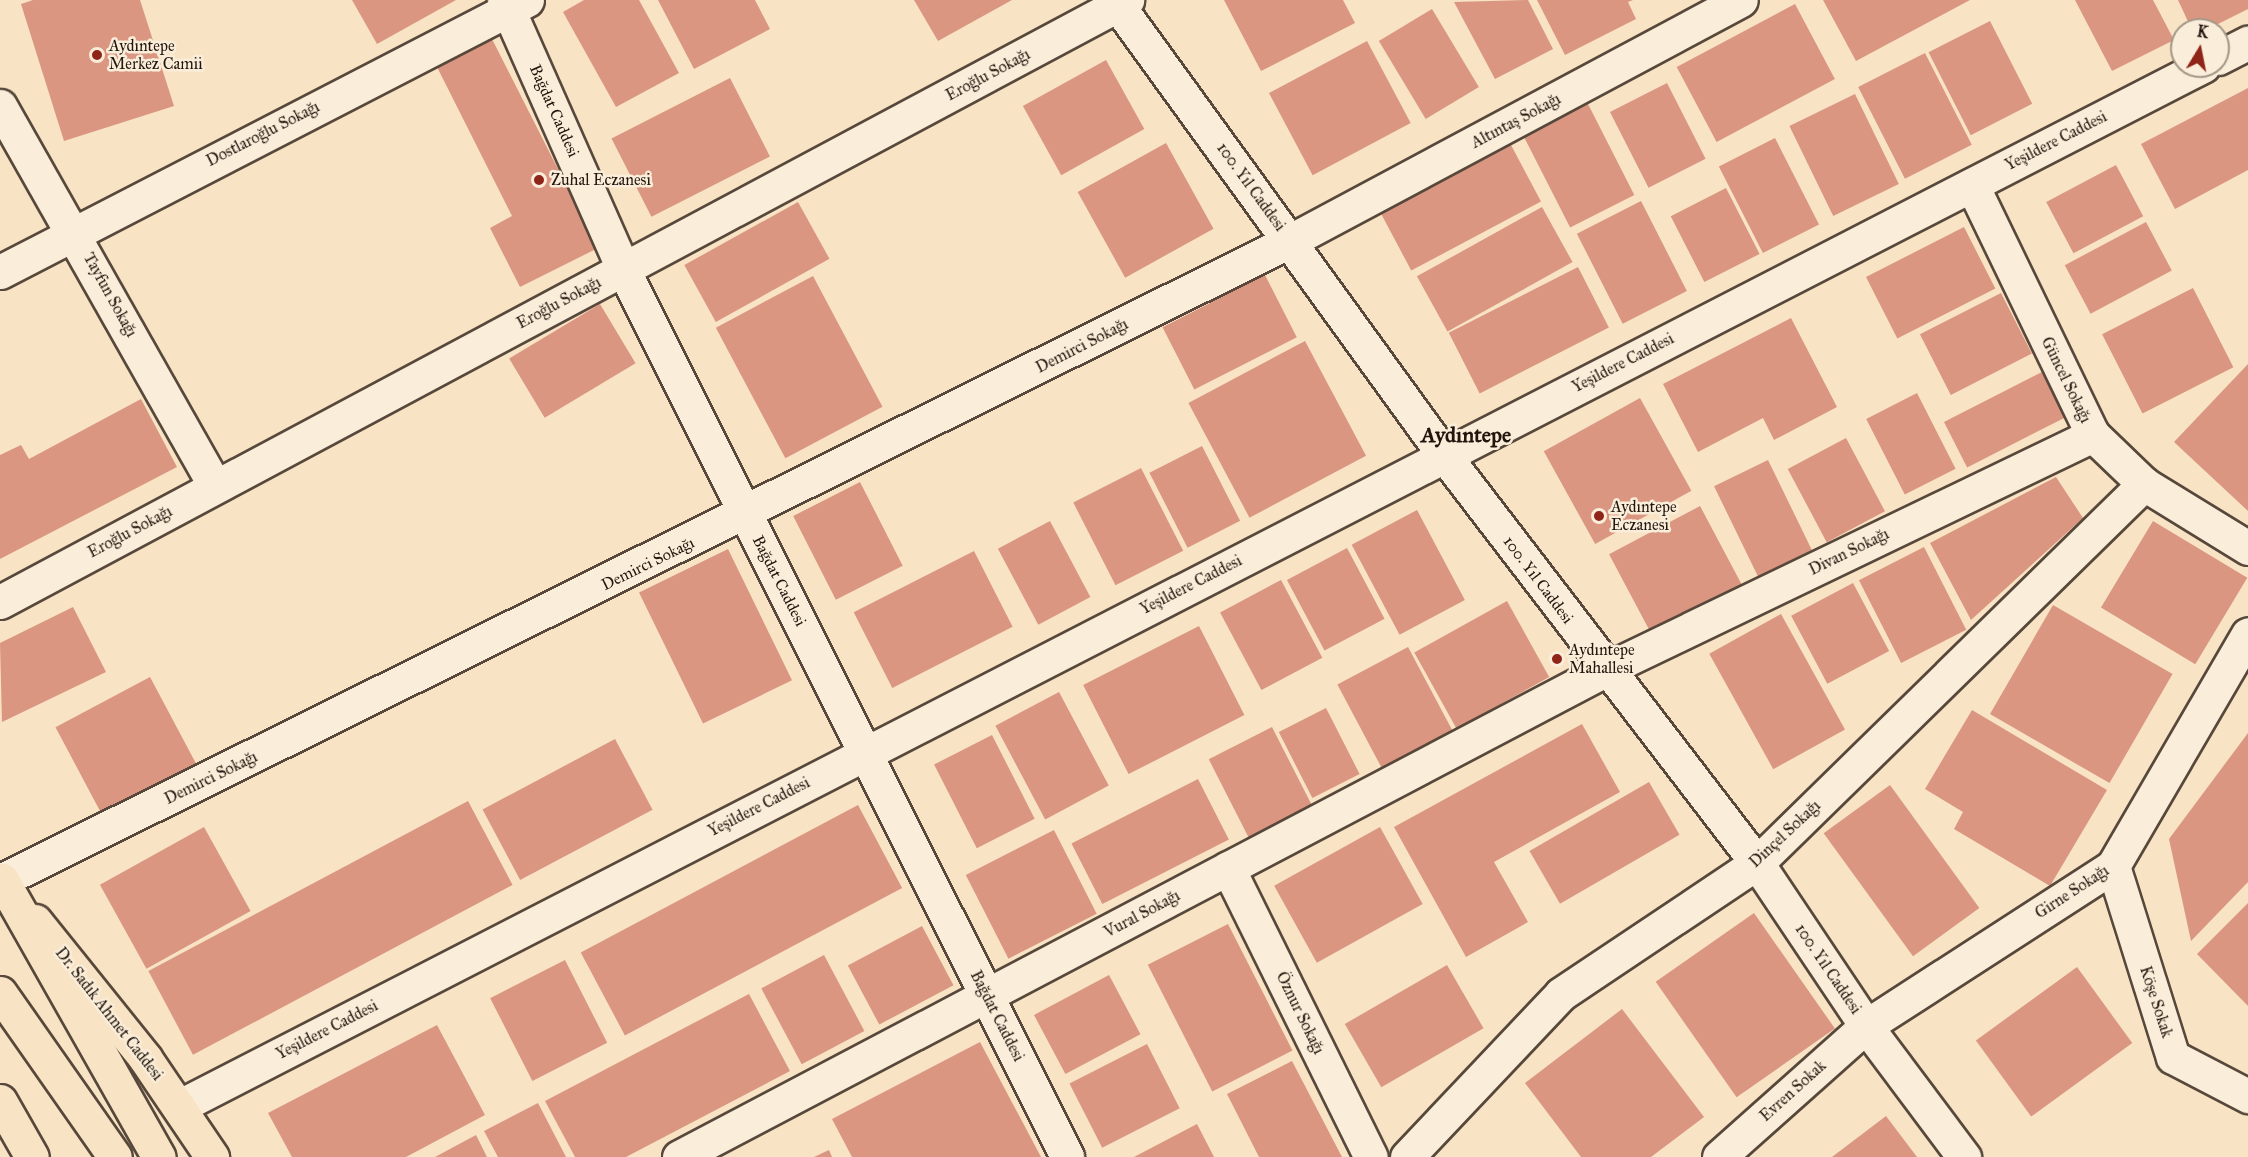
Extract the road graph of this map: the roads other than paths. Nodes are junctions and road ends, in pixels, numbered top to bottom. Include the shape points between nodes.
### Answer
1 (1741, 0) edge
2 (1120, 2) edge
3 (513, 3) edge
4 (2248, 43) edge
5 (2230, 52) edge
6 (2180, 78) edge
7 (0, 106) edge
8 (1972, 185) junction
9 (74, 230) junction
10 (1290, 241) junction
11 (623, 269) junction
12 (0, 272) edge
13 (2093, 435) junction
14 (1444, 455) junction
15 (2144, 484) junction
16 (215, 486) junction
17 (746, 515) junction
18 (2248, 548) edge
19 (0, 602) edge
20 (2248, 634) edge
21 (1605, 669) junction
22 (865, 752) junction
23 (1757, 863) junction
24 (2113, 866) junction
25 (1228, 868) junction
26 (1, 879) edge
27 (0, 993) edge
28 (987, 996) junction
29 (1866, 1026) junction
30 (2248, 1096) edge
31 (0, 1101) edge
32 (180, 1106) junction
33 (32, 1157) edge
34 (115, 1157) edge
35 (159, 1157) edge
36 (212, 1157) edge
37 (679, 1157) edge
38 (1067, 1157) edge
39 (1371, 1157) edge
40 (1407, 1157) edge
41 (1719, 1157) edge
42 (1965, 1157) edge

1 - 10 street, Altıntaş Sokağı
2 - 10 street, 100. Yıl Caddesi
2 - 11 street, Eroğlu Sokağı
3 - 9 street, Dostlaroğlu Sokağı
3 - 11 street, Bağdat Caddesi
4 - 5 street
6 - 8 street, Yeşildere Caddesi
7 - 9 street, Tayfun Sokağı
8 - 13 street, Güncel Sokağı
8 - 14 street, Yeşildere Caddesi
9 - 12 street, Dostlaroğlu Sokağı
9 - 16 street, Tayfun Sokağı
10 - 14 street, 100. Yıl Caddesi
10 - 17 street, Demirci Sokağı
11 - 16 street, Eroğlu Sokağı
11 - 17 street, Bağdat Caddesi
13 - 15 street, Güncel Sokağı
13 - 21 street, Divan Sokağı
14 - 21 street, 100. Yıl Caddesi
14 - 22 street, Yeşildere Caddesi
15 - 18 street, Güncel Sokağı
15 - 23 street, Dinçel Sokağı
16 - 19 street, Eroğlu Sokağı
17 - 22 street, Bağdat Caddesi
17 - 26 street, Demirci Sokağı
20 - 24 street, Girne Sokağı
21 - 23 street, 100. Yıl Caddesi
21 - 25 street, Vural Sokağı
22 - 28 street, Bağdat Caddesi
22 - 32 street, Yeşildere Caddesi
23 - 29 street, 100. Yıl Caddesi
23 - 40 street, Dinçel Sokağı via 1561,994
24 - 29 street, Girne Sokağı
24 - 30 street, Köşe Sokak via 2173,1058
25 - 28 street, Vural Sokağı
25 - 39 street, Öznur Sokağı
26 - 32 main road, Dr. Sadık Ahmet Caddesi
26 - 35 main road
27 - 34 main road
28 - 37 street, Vural Sokağı
28 - 38 street, Bağdat Caddesi
29 - 41 street, Evren Sokak
29 - 42 street, 100. Yıl Caddesi
31 - 33 main road
32 - 36 main road, Dr. Sadık Ahmet Caddesi

